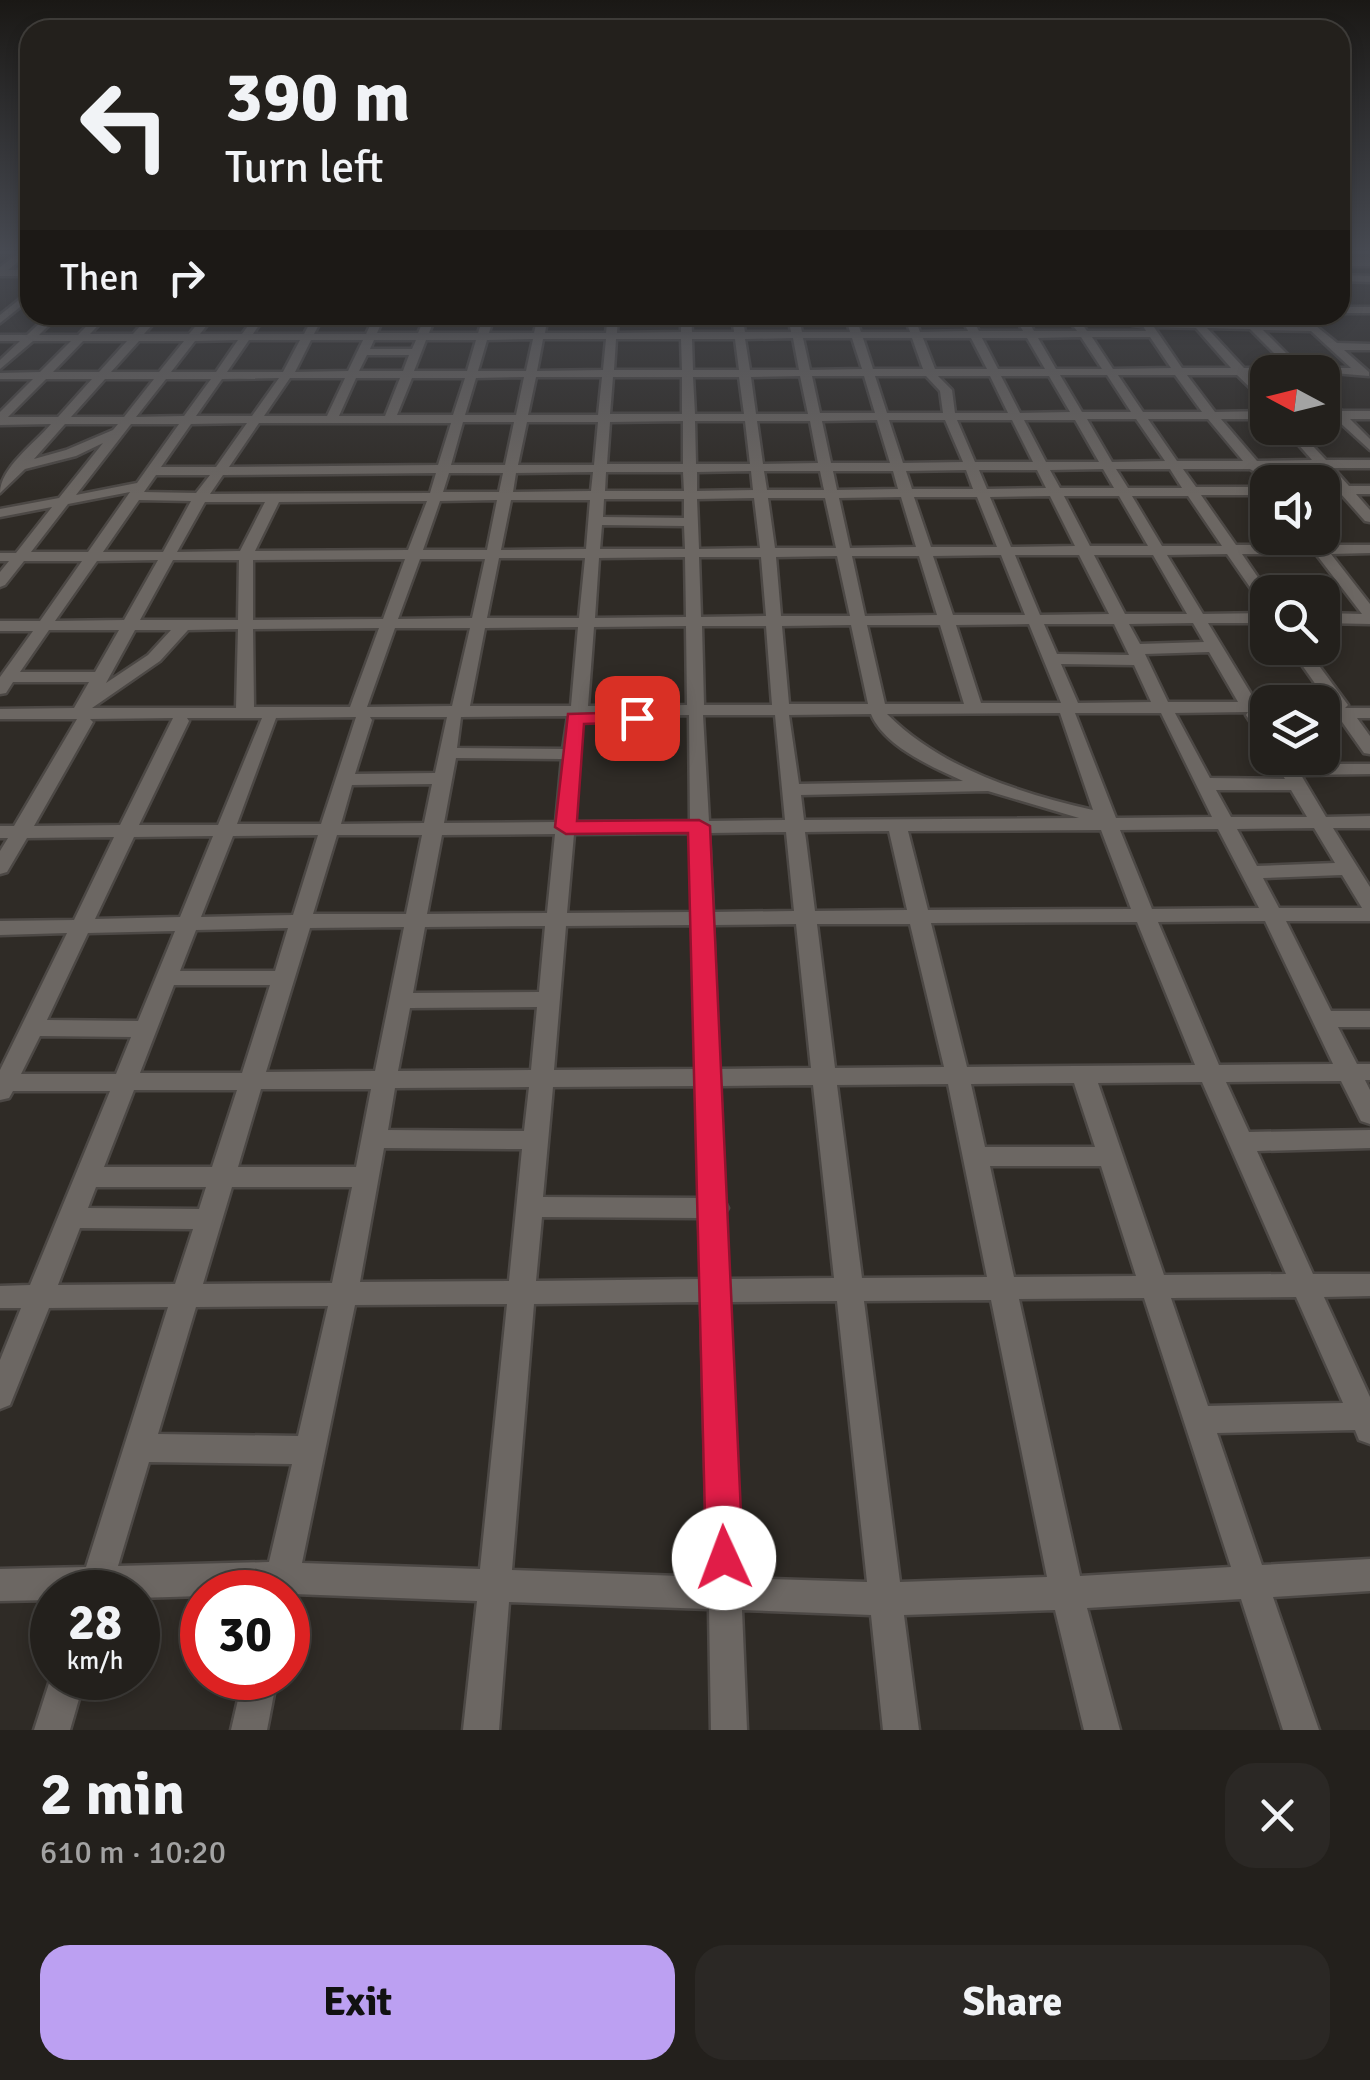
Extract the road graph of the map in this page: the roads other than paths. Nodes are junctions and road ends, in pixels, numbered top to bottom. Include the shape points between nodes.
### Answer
1 (34, 334) edge
2 (85, 334) edge
3 (140, 334) edge
4 (196, 334) edge
5 (856, 334) junction
6 (916, 334) junction
7 (974, 334) junction
8 (1030, 334) joint
9 (1083, 334) edge
10 (1153, 334) edge
11 (1207, 334) edge
12 (1261, 334) edge
13 (1321, 334) edge
14 (686, 335) junction
15 (740, 335) junction
16 (797, 335) junction
17 (246, 336) junction
18 (307, 336) junction
19 (372, 336) junction
20 (422, 336) junction
21 (483, 336) junction
22 (539, 336) junction
23 (611, 336) junction
24 (193, 337) junction
25 (0, 338) edge
26 (30, 338) junction
27 (81, 338) junction
28 (136, 338) junction
29 (1335, 346) junction
30 (1370, 346) edge
31 (364, 352) junction
32 (416, 352) junction
33 (1281, 355) edge
34 (0, 366) edge
35 (1108, 371) junction
36 (1178, 371) junction
37 (1240, 371) junction
38 (1250, 371) edge
39 (686, 372) junction
40 (806, 372) junction
41 (867, 372) junction
42 (930, 372) junction
43 (993, 372) junction
44 (1052, 372) junction
45 (608, 373) junction
46 (746, 373) junction
47 (408, 374) junction
48 (472, 374) junction
49 (530, 374) junction
50 (1340, 374) edge
51 (218, 375) junction
52 (287, 375) junction
53 (354, 375) junction
54 (1366, 375) edge
55 (0, 376) edge
56 (43, 376) junction
57 (103, 376) junction
58 (164, 376) junction
59 (1250, 382) edge
60 (1370, 414) edge
61 (1250, 415) edge
62 (1340, 415) edge
63 (950, 416) junction
64 (1015, 416) junction
65 (1078, 416) junction
66 (1140, 416) junction
67 (1213, 416) junction
68 (1340, 416) edge
69 (750, 417) junction
70 (817, 417) junction
71 (881, 417) junction
72 (522, 418) junction
73 (605, 418) junction
74 (688, 418) junction
75 (459, 419) junction
76 (0, 420) edge
77 (186, 420) junction
78 (257, 420) junction
79 (331, 420) junction
80 (389, 420) junction
81 (61, 421) junction
82 (124, 426) junction
83 (1367, 441) edge
84 (1305, 445) edge
85 (1253, 464) junction
86 (1322, 464) junction
87 (1370, 464) edge
88 (1174, 465) junction
89 (971, 466) junction
90 (1042, 466) junction
91 (1108, 466) junction
92 (18, 467) junction
93 (689, 467) junction
94 (758, 467) junction
95 (827, 467) junction
96 (897, 467) junction
97 (511, 468) junction
98 (600, 468) junction
99 (0, 469) edge
100 (444, 469) junction
101 (221, 470) junction
102 (152, 471) junction
103 (0, 489) edge
104 (139, 490) junction
105 (1340, 490) edge
106 (1345, 490) junction
107 (1370, 490) edge
108 (1250, 491) edge
109 (980, 492) junction
110 (1055, 492) junction
111 (1123, 492) junction
112 (1192, 492) junction
113 (690, 493) junction
114 (760, 493) junction
115 (832, 493) junction
116 (904, 493) junction
117 (436, 494) junction
118 (506, 494) junction
119 (598, 494) junction
120 (274, 497) junction
121 (200, 498) junction
122 (59, 503) junction
123 (0, 513) edge
124 (1370, 518) edge
125 (595, 521) junction
126 (692, 522) junction
127 (1340, 546) edge
128 (1084, 548) junction
129 (1155, 549) junction
130 (1250, 549) edge
131 (1370, 549) edge
132 (1231, 550) junction
133 (1005, 551) junction
134 (694, 552) junction
135 (768, 552) junction
136 (846, 552) junction
137 (923, 552) junction
138 (593, 553) junction
139 (246, 554) junction
140 (415, 554) junction
141 (493, 554) junction
142 (1323, 555) edge
143 (0, 556) edge
144 (20, 556) junction
145 (93, 556) junction
146 (168, 556) junction
147 (1250, 578) edge
148 (0, 582) edge
149 (1370, 616) edge
150 (1340, 617) edge
151 (1119, 618) junction
152 (1198, 618) junction
153 (1250, 618) edge
154 (1034, 620) junction
155 (586, 621) junction
156 (695, 621) junction
157 (775, 621) junction
158 (860, 621) junction
159 (946, 621) junction
160 (392, 622) junction
161 (479, 622) junction
162 (0, 626) edge
163 (44, 626) junction
164 (243, 626) junction
165 (129, 627) junction
166 (182, 627) junction
167 (1215, 647) junction
168 (1137, 654) junction
169 (1050, 659) junction
170 (100, 676) junction
171 (4, 683) edge
172 (1250, 697) edge
173 (1370, 705) edge
174 (974, 707) junction
175 (1340, 709) edge
176 (1069, 711) junction
177 (1164, 711) junction
178 (1250, 711) edge
179 (1340, 711) edge
180 (244, 712) junction
181 (878, 712) junction
182 (84, 713) junction
183 (782, 713) junction
184 (0, 714) edge
185 (577, 714) junction
186 (696, 714) junction
187 (1370, 714) edge
188 (360, 715) junction
189 (457, 715) junction
190 (1340, 718) edge
191 (268, 720) junction
192 (180, 721) junction
193 (0, 723) edge
194 (1370, 748) edge
195 (448, 753) junction
196 (572, 754) junction
197 (1370, 769) edge
198 (1340, 770) edge
199 (1264, 775) edge
200 (1292, 775) edge
201 (444, 778) junction
202 (344, 780) junction
203 (1206, 784) junction
204 (996, 785) junction
205 (792, 790) junction
206 (1106, 821) junction
207 (1321, 822) junction
208 (1370, 822) edge
209 (1226, 823) junction
210 (699, 826) junction
211 (897, 826) junction
212 (566, 827) junction
213 (796, 827) junction
214 (435, 829) junction
215 (329, 830) junction
216 (225, 831) junction
217 (10, 832) edge
218 (126, 832) junction
219 (0, 868) edge
220 (1350, 870) junction
221 (1251, 872) junction
222 (1370, 904) edge
223 (1272, 914) junction
224 (1370, 914) edge
225 (1146, 915) junction
226 (919, 916) junction
227 (806, 917) junction
228 (701, 918) junction
229 (556, 919) junction
230 (301, 920) junction
231 (417, 920) junction
232 (190, 923) junction
233 (82, 926) junction
234 (0, 928) edge
235 (167, 978) junction
236 (282, 978) junction
237 (549, 999) junction
238 (401, 1001) junction
239 (1324, 1019) junction
240 (1370, 1019) edge
241 (34, 1028) junction
242 (146, 1030) junction
243 (1211, 1072) junction
244 (1359, 1072) edge
245 (1084, 1074) junction
246 (710, 1077) junction
247 (958, 1077) junction
248 (542, 1078) junction
249 (825, 1078) junction
250 (386, 1081) junction
251 (126, 1082) junction
252 (251, 1082) junction
253 (2, 1087) edge
254 (1370, 1115) edge
255 (374, 1139) junction
256 (1370, 1139) edge
257 (536, 1140) junction
258 (1240, 1142) junction
259 (1112, 1156) junction
260 (976, 1157) junction
261 (366, 1177) junction
262 (88, 1178) junction
263 (222, 1178) junction
264 (530, 1206) junction
265 (715, 1208) junction
266 (71, 1218) junction
267 (209, 1220) junction
268 (1304, 1284) junction
269 (1370, 1285) edge
270 (1157, 1287) junction
271 (1004, 1288) junction
272 (851, 1290) junction
273 (522, 1292) junction
274 (718, 1292) junction
275 (344, 1294) junction
276 (186, 1295) junction
277 (0, 1297) edge
278 (39, 1297) junction
279 (0, 1396) edge
280 (1200, 1420) junction
281 (1367, 1423) edge
282 (138, 1448) junction
283 (310, 1450) junction
284 (101, 1570) edge
285 (284, 1570) edge
286 (1370, 1575) edge
287 (1250, 1582) junction
288 (494, 1584) junction
289 (0, 1585) edge
290 (310, 1585) edge
291 (30, 1586) edge
292 (1067, 1593) junction
293 (725, 1596) junction
294 (883, 1599) junction
295 (61, 1700) edge
296 (255, 1700) edge
297 (52, 1730) edge
298 (249, 1730) edge
299 (481, 1730) edge
300 (729, 1730) edge
301 (901, 1730) edge
302 (1102, 1730) edge
303 (1301, 1730) edge

1 - 26 street
2 - 27 street
3 - 28 street
4 - 24 street
5 - 6 street
5 - 16 street
5 - 41 street
6 - 7 street
6 - 42 street
7 - 8 street
7 - 43 street
8 - 44 street
9 - 35 street
10 - 36 street
11 - 37 street
12 - 33 street
13 - 29 street
14 - 15 street
14 - 23 street
14 - 39 street
15 - 16 street
15 - 46 street
16 - 40 street
17 - 18 street
17 - 24 street
17 - 51 street
18 - 19 street
18 - 52 street
19 - 20 street
19 - 31 street
20 - 21 street
20 - 32 street
21 - 22 street
21 - 48 street
22 - 23 street
22 - 49 street
23 - 45 street
24 - 28 street
24 - 58 street
25 - 26 street
26 - 27 street
26 - 34 street
27 - 28 street
27 - 56 street
28 - 57 street
29 - 30 street
29 - 54 street
31 - 32 street
31 - 53 street
32 - 47 street
35 - 36 street
35 - 44 street
35 - 66 street
36 - 37 street
36 - 67 street
37 - 38 street
37 - 59 street
39 - 45 street
39 - 46 street
39 - 74 street
40 - 41 street
40 - 46 street
40 - 70 street
41 - 42 street
41 - 71 street
42 - 43 street
42 - 63 street via 946,390
43 - 44 street
43 - 64 street
44 - 65 street
45 - 49 street
45 - 73 street
46 - 69 street
47 - 48 street
47 - 53 street
47 - 80 street
48 - 49 street
48 - 75 street
49 - 72 street
50 - 54 street
51 - 52 street
51 - 58 street
51 - 77 street
52 - 53 street
52 - 78 street
53 - 79 street
55 - 56 street
56 - 57 street
56 - 76 street
57 - 58 street
57 - 81 street
58 - 82 street
60 - 62 street
61 - 67 street
63 - 64 street
63 - 71 street
63 - 89 street
64 - 65 street
64 - 90 street
65 - 66 street
65 - 91 street
66 - 67 street
66 - 88 street
67 - 85 street
68 - 83 street
69 - 70 street
69 - 74 street
69 - 94 street
70 - 71 street
70 - 95 street
71 - 96 street
72 - 73 street
72 - 75 street
72 - 97 street
73 - 74 street
73 - 98 street
74 - 93 street
75 - 80 street
75 - 100 street
76 - 81 street
77 - 78 street
77 - 82 street
77 - 102 street
78 - 79 street
78 - 101 street
79 - 80 street
81 - 82 street
81 - 92 street
82 - 92 street via 71,453
82 - 122 street
84 - 86 street
85 - 86 street
85 - 88 street
86 - 87 street
86 - 106 street
88 - 91 street
88 - 112 street
89 - 90 street
89 - 96 street
89 - 109 street
90 - 91 street
90 - 110 street
91 - 111 street
92 - 99 street
92 - 103 street
93 - 94 street
93 - 98 street
93 - 113 street
94 - 95 street
94 - 114 street
95 - 96 street
95 - 115 street
96 - 116 street
97 - 98 street
97 - 100 street
97 - 118 street
98 - 119 street
100 - 101 street
100 - 117 street
101 - 102 street
101 - 121 street
102 - 104 street
104 - 121 street
104 - 122 street
104 - 145 street
105 - 106 street
106 - 107 street
106 - 124 street
108 - 112 street
109 - 110 street
109 - 116 street
109 - 133 street
110 - 111 street
110 - 128 street
111 - 112 street
111 - 129 street
112 - 132 street
113 - 114 street
113 - 119 street
113 - 126 street
114 - 115 street
114 - 135 street
115 - 116 street
115 - 136 street
116 - 137 street
117 - 118 street
117 - 120 street
117 - 140 street
118 - 119 street
118 - 141 street
119 - 125 street
120 - 121 street
120 - 139 street
121 - 146 street
122 - 123 street
122 - 144 street
125 - 126 street
125 - 138 street
126 - 134 street
127 - 131 street
128 - 129 street
128 - 133 street
128 - 151 street
129 - 132 street
129 - 152 street
130 - 132 street
132 - 147 street
133 - 137 street
133 - 154 street
134 - 135 street
134 - 138 street
134 - 156 street
135 - 136 street
135 - 157 street
136 - 137 street
136 - 158 street
137 - 159 street
138 - 141 street
138 - 155 street
139 - 140 street
139 - 146 street
139 - 164 street
140 - 141 street
140 - 160 street
141 - 161 street
142 - 149 street
143 - 144 street
144 - 145 street
144 - 148 street
145 - 146 street
145 - 163 street
146 - 165 street
149 - 150 street
151 - 152 street
151 - 154 street
151 - 168 street
152 - 153 street
152 - 167 street
154 - 159 street
154 - 169 street
155 - 156 street
155 - 161 street
155 - 185 street
156 - 157 street
156 - 186 street
157 - 158 street
157 - 183 street
158 - 159 street
158 - 181 street
159 - 174 street
160 - 161 street
160 - 164 street
160 - 188 street
161 - 189 street
162 - 163 street
163 - 165 street
163 - 171 street
164 - 166 street
164 - 180 street
165 - 166 street
165 - 170 street
166 - 182 street
167 - 168 street
167 - 172 street
168 - 169 street
168 - 177 street
169 - 176 street
170 - 171 street
170 - 182 street
173 - 175 street
174 - 176 street
174 - 181 street
176 - 177 street
176 - 181 street
176 - 206 street
177 - 178 street
177 - 203 street
179 - 187 street
180 - 182 street
180 - 188 street
181 - 183 street
181 - 204 street via 904,742
182 - 184 street
182 - 192 street
182 - 193 street
182 - 217 street
183 - 186 street
183 - 205 street
185 - 186 street
185 - 189 street
185 - 196 street
186 - 210 street
188 - 189 street
188 - 191 street
188 - 202 street
189 - 195 street
190 - 194 street
191 - 192 street
191 - 216 street
192 - 218 street
195 - 196 street
195 - 201 street
196 - 212 street
197 - 198 street
199 - 203 street
200 - 207 street
201 - 202 street
201 - 214 street
202 - 215 street
203 - 209 street
204 - 205 street
204 - 206 street
205 - 213 street
206 - 209 street
206 - 211 street
206 - 225 street
207 - 208 street
207 - 209 street
207 - 220 street
209 - 221 street
210 - 212 street
210 - 213 street
210 - 228 street
211 - 213 street
211 - 226 street
212 - 214 street
212 - 229 street
213 - 227 street
214 - 215 street
214 - 231 street
215 - 216 street
215 - 230 street
216 - 218 street
216 - 232 street
217 - 218 street
217 - 219 street
218 - 233 street
220 - 221 street
220 - 222 street
221 - 223 street
223 - 224 street
223 - 225 street
223 - 239 street
225 - 226 street
225 - 243 street
226 - 227 street
226 - 247 street
227 - 228 street
227 - 249 street
228 - 229 street
228 - 246 street
229 - 231 street
229 - 237 street
230 - 231 street
230 - 232 street
230 - 236 street
231 - 238 street
232 - 233 street
232 - 235 street
233 - 234 street
233 - 241 street
235 - 236 street
235 - 242 street
236 - 252 street
237 - 238 street
237 - 248 street
238 - 250 street
239 - 240 street
239 - 244 street
241 - 242 street
241 - 253 street
242 - 251 street
243 - 244 street
243 - 245 street
243 - 258 street
244 - 254 street
245 - 247 street
245 - 259 street
246 - 248 street
246 - 249 street
246 - 265 street
247 - 249 street
247 - 260 street
248 - 250 street
248 - 257 street
249 - 272 street
250 - 252 street
250 - 255 street
251 - 252 street
251 - 253 street
251 - 262 street
252 - 263 street
255 - 257 street
255 - 261 street
256 - 258 street
257 - 264 street
258 - 268 street
259 - 260 street
259 - 270 street
260 - 271 street
261 - 263 street
261 - 275 street
262 - 263 street
262 - 266 street
263 - 267 street
264 - 265 street
264 - 273 street
265 - 274 street
266 - 267 street
266 - 278 street
267 - 276 street
268 - 269 street
268 - 270 street
268 - 281 street
270 - 271 street
270 - 280 street
271 - 272 street
271 - 292 street
272 - 274 street
272 - 294 street
273 - 274 street
273 - 275 street
273 - 288 street
274 - 293 street
275 - 276 street
275 - 283 street
276 - 278 street
276 - 282 street
277 - 278 street
278 - 279 street
280 - 281 street
280 - 287 street
282 - 283 street
282 - 284 street
283 - 285 street
286 - 287 street
287 - 292 street
287 - 303 street
288 - 290 street
288 - 293 street
288 - 299 street
289 - 291 street
292 - 294 street
292 - 302 street
293 - 294 street
293 - 300 street
294 - 301 street
295 - 297 street
296 - 298 street

